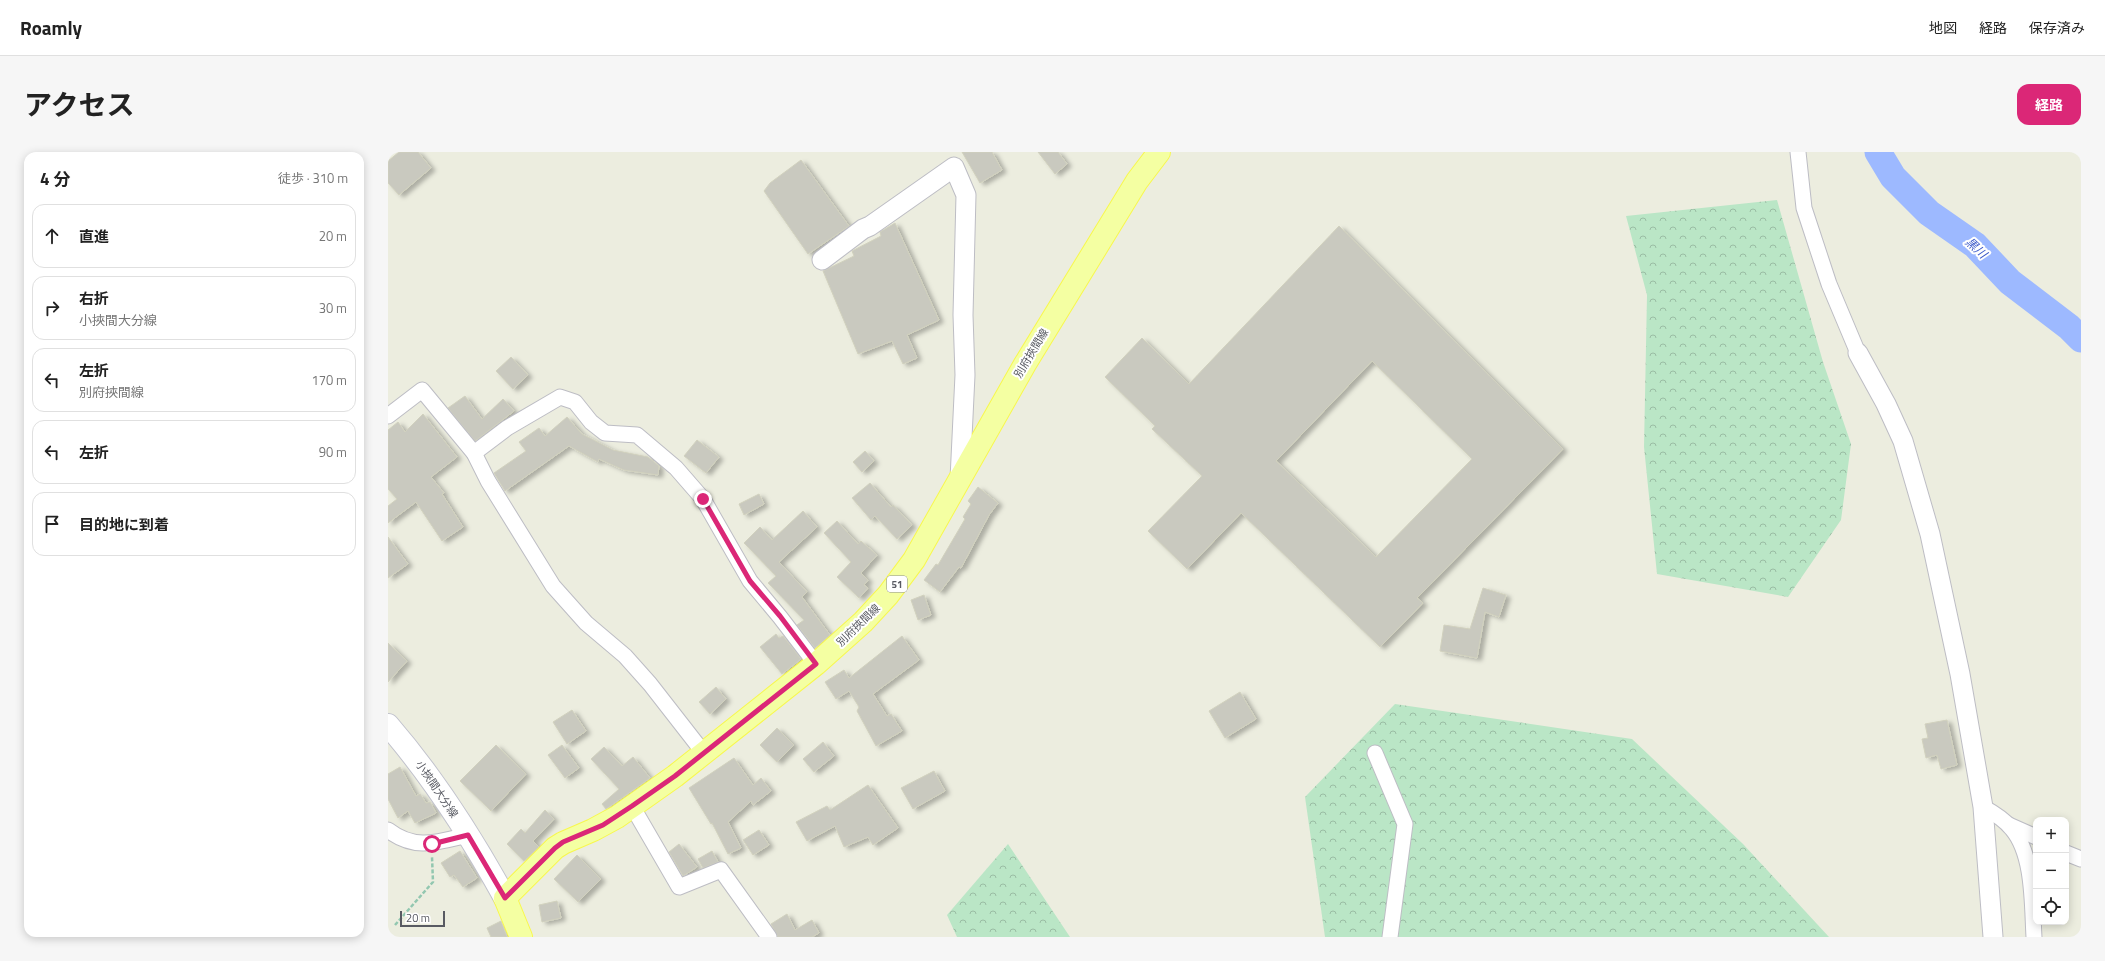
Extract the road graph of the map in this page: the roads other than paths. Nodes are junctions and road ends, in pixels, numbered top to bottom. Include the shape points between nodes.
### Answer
1 (1159, 152) edge
2 (1798, 152) edge
3 (822, 260) dead end
4 (1858, 353) joint
5 (388, 416) edge
6 (474, 453) junction
7 (960, 479) junction
8 (816, 664) junction
9 (388, 725) edge
10 (703, 752) junction
11 (1375, 753) dead end
12 (632, 806) junction
13 (1983, 807) junction
14 (2006, 823) junction
15 (388, 830) edge
16 (468, 835) junction
17 (2033, 836) edge
18 (2068, 853) edge
19 (2081, 859) edge
20 (505, 898) junction
21 (522, 937) edge
22 (768, 937) edge
23 (1390, 937) edge
24 (1992, 937) edge
25 (2034, 937) edge

1 - 7 main road, 別府挾間線 / 51 via 1137,181 1029,357
2 - 4 street via 1804,208 1830,284
3 - 7 street via 954,167 966,195 963,315 965,375
4 - 13 street via 1903,441 1930,534 1960,674
5 - 6 street via 422,390
6 - 8 street via 507,428 560,397 575,402 591,422 605,433 637,435 676,468 703,499 750,581
6 - 10 street via 488,481 553,586 586,623 625,656
7 - 8 main road, 別府挾間線 / 51 via 914,560 893,589 863,622
8 - 10 main road, 別府挾間線 / 51
9 - 16 main road, 小挾間大分線 via 411,752
10 - 12 main road, 別府挾間線 / 51
11 - 23 street via 1405,824
12 - 20 main road, 別府挾間線 / 51 via 598,828 559,845
12 - 22 street via 678,887 721,870
13 - 14 street
13 - 24 street
14 - 17 street
14 - 25 street via 2013,830 2023,850 2030,876
15 - 16 street via 416,844 432,844
16 - 20 main road, 小挾間大分線
18 - 19 street
20 - 21 main road

